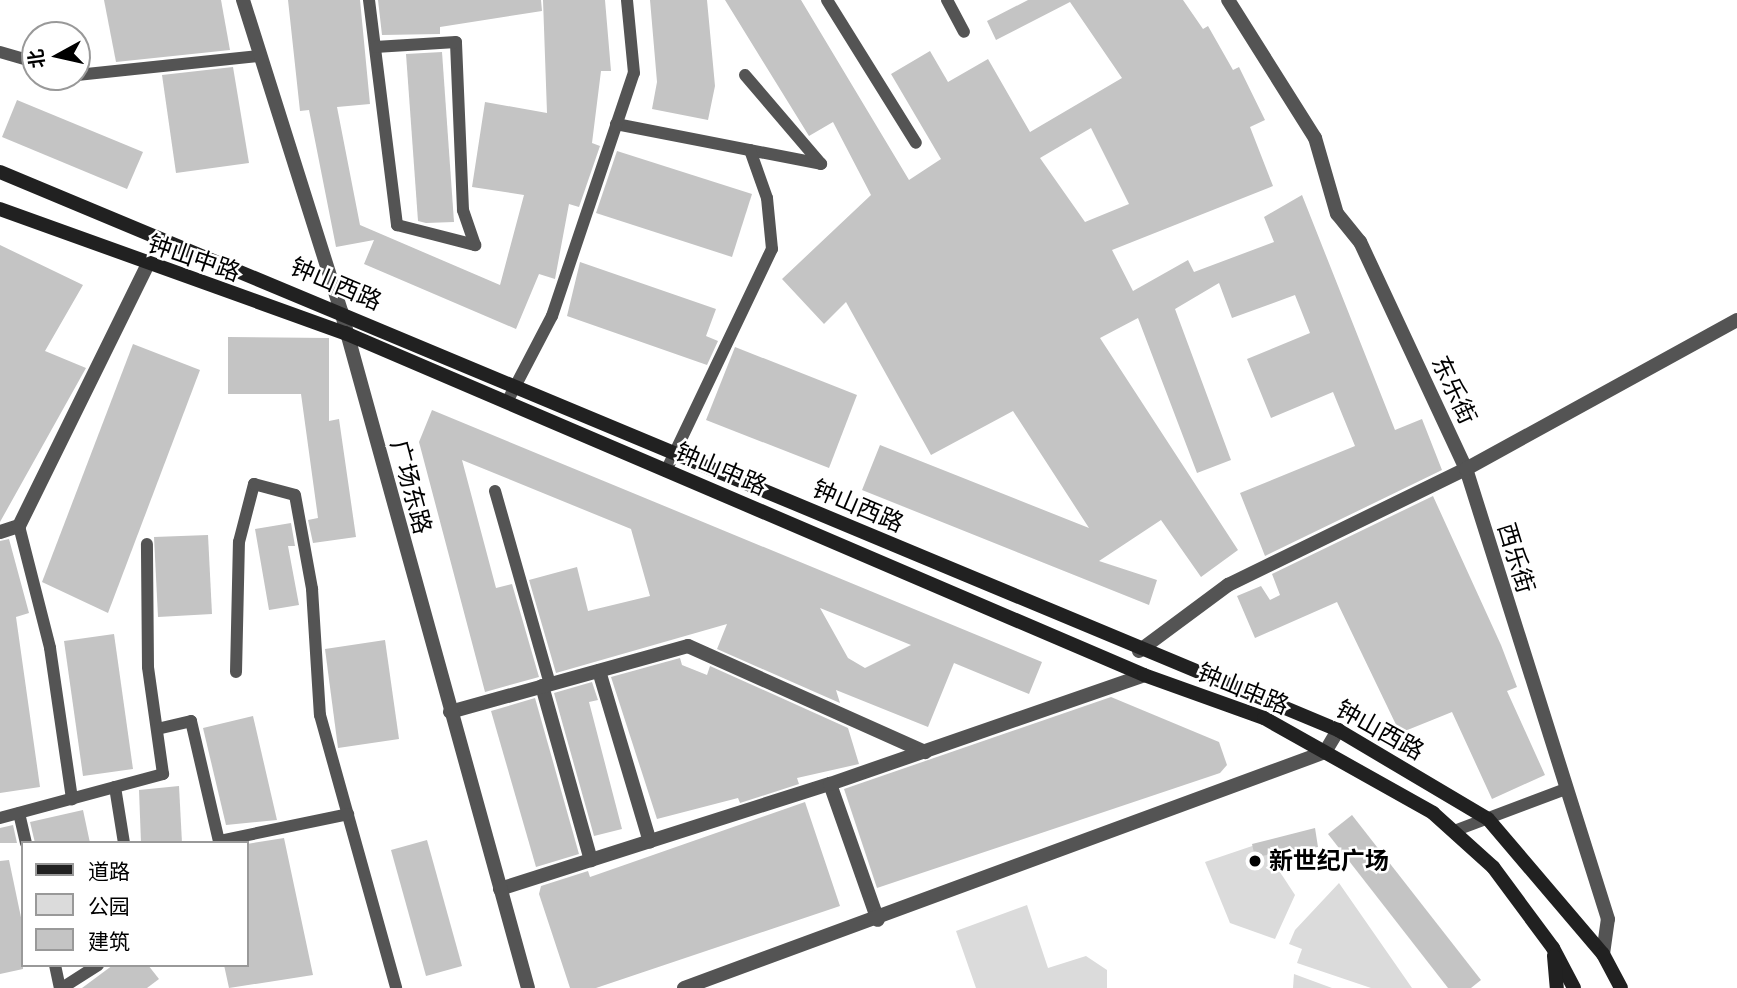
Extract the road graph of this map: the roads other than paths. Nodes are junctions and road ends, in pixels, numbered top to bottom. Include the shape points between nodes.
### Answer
1 (243, 0) edge
2 (369, 0) edge
3 (627, 0) edge
4 (827, 0) edge
5 (947, 0) edge
6 (1228, 0) edge
7 (964, 32) dead end
8 (375, 47) junction
9 (0, 51) edge
10 (258, 56) junction
11 (21, 58) edge
12 (91, 74) edge
13 (745, 75) dead end
14 (617, 124) junction
15 (916, 143) dead end
16 (750, 150) junction
17 (0, 172) edge
18 (0, 209) edge
19 (147, 267) junction
20 (341, 311) junction
21 (1737, 320) edge
22 (345, 333) junction
23 (515, 385) junction
24 (507, 402) junction
25 (677, 454) junction
26 (1466, 470) junction
27 (666, 471) junction
28 (495, 491) dead end
29 (19, 526) junction
30 (0, 532) edge
31 (147, 544) dead end
32 (1139, 651) junction
33 (599, 671) junction
34 (236, 672) dead end
35 (1144, 675) junction
36 (546, 685) junction
37 (450, 712) junction
38 (157, 729) junction
39 (1338, 730) junction
40 (925, 752) junction
41 (1325, 752) junction
42 (831, 785) junction
43 (115, 787) junction
44 (1563, 790) junction
45 (72, 799) junction
46 (19, 813) junction
47 (348, 814) junction
48 (0, 818) edge
49 (1488, 819) junction
50 (1454, 831) junction
51 (26, 841) edge
52 (124, 841) edge
53 (650, 842) junction
54 (591, 860) junction
55 (500, 889) junction
56 (878, 920) junction
57 (1553, 947) junction
58 (1603, 954) junction
59 (55, 967) edge
60 (95, 967) edge
61 (61, 988) edge
62 (396, 988) edge
63 (528, 988) edge
64 (684, 988) edge
65 (1557, 988) edge
66 (1574, 988) edge
67 (1621, 988) edge

1 - 10 street, 广场东路
2 - 8 lane
3 - 14 lane via 634,73
4 - 15 lane
5 - 7 lane
6 - 26 street, 东乐街 via 1315,138 1337,214 1360,242
8 - 8 lane via 397,225 475,245 463,210 456,43
9 - 11 lane
10 - 12 lane
10 - 20 street, 广场东路
13 - 16 lane via 821,164
14 - 16 lane
14 - 23 lane via 552,316
16 - 25 lane via 767,198 772,249
17 - 20 main road, 钟山西路
18 - 19 main road, 钟山中路
19 - 22 main road, 钟山中路
19 - 29 street
20 - 22 street, 广场东路
20 - 23 main road, 钟山西路
21 - 26 street
22 - 24 main road, 钟山中路
22 - 37 street, 广场东路
23 - 24 lane
23 - 25 main road, 钟山西路
24 - 27 main road, 钟山中路
25 - 27 lane
25 - 32 main road, 钟山西路
26 - 32 street via 1228,586
26 - 44 street, 西乐街
27 - 35 main road, 钟山中路
28 - 36 lane
29 - 30 street
29 - 45 lane via 50,648
31 - 38 lane via 149,667
32 - 39 main road, 钟山西路
33 - 36 street
33 - 40 street via 688,646
33 - 53 street
34 - 47 lane via 239,542 254,484 295,495 312,589 320,715
35 - 40 street
35 - 41 main road, 钟山中路 via 1264,718
36 - 37 street
36 - 54 street
37 - 55 street, 广场东路
38 - 43 lane via 163,774
38 - 47 lane via 191,721 219,841
39 - 41 street
39 - 49 main road, 钟山西路
40 - 42 street
41 - 50 main road, 钟山中路
41 - 56 street
42 - 53 street
42 - 56 street
43 - 45 lane
43 - 52 lane
44 - 49 lane
44 - 58 street, 西乐街 via 1608,919
45 - 46 lane
46 - 48 lane
46 - 51 lane
47 - 62 lane
49 - 50 lane
49 - 58 main road, 钟山西路
50 - 57 main road, 钟山中路 via 1493,867
53 - 54 street
54 - 55 street
55 - 63 street, 广场东路
56 - 64 street
57 - 65 main road
57 - 66 main road, 钟山中路
58 - 67 main road, 钟山西路
59 - 61 lane
60 - 61 lane

